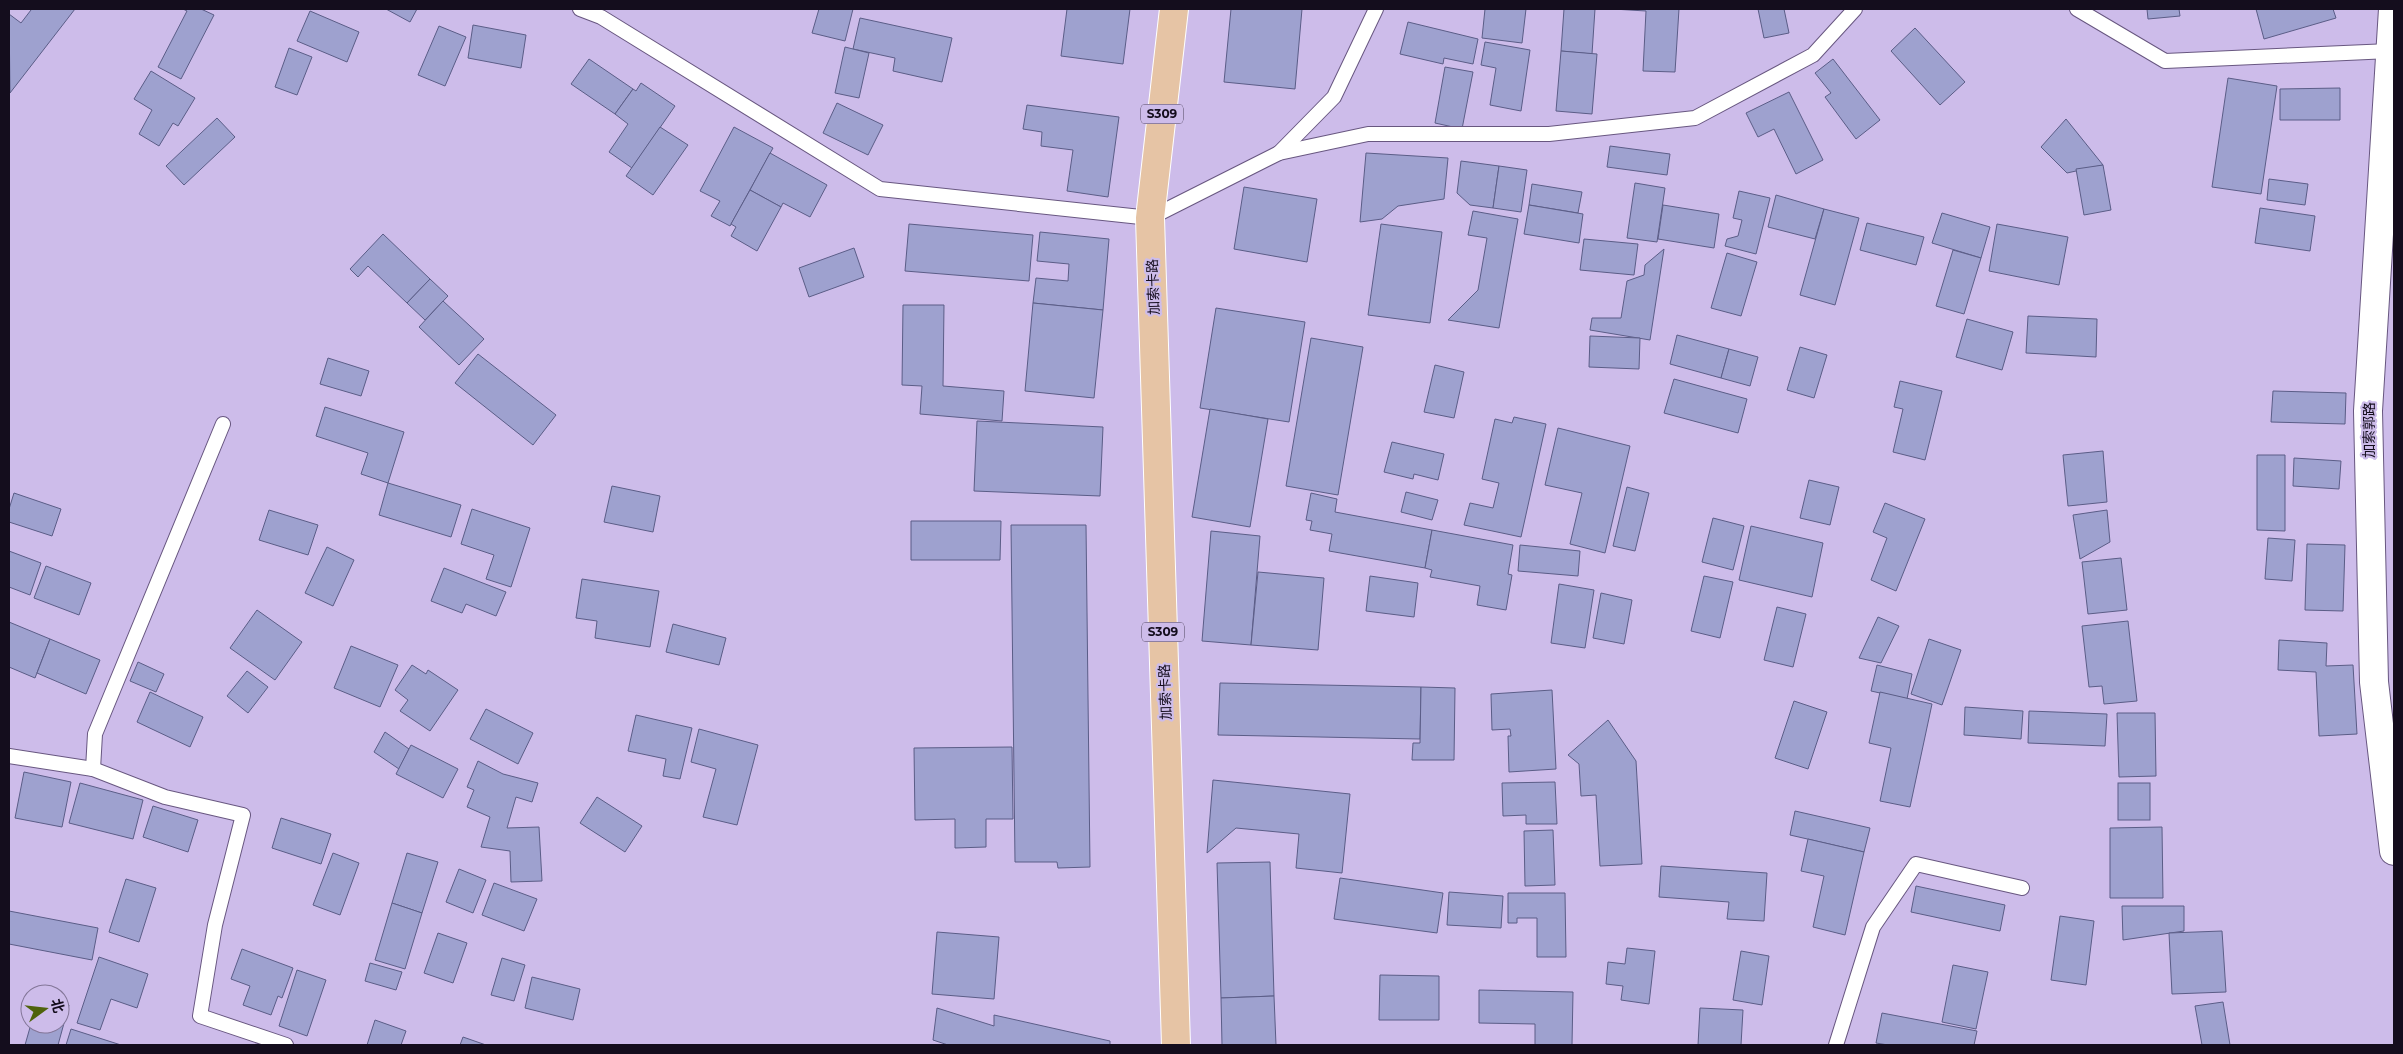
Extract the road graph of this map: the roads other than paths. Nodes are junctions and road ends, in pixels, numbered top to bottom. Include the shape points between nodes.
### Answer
1 (580, 9) edge
2 (1174, 9) edge
3 (1376, 9) edge
4 (1855, 9) edge
5 (2077, 9) edge
6 (2393, 9) edge
7 (2390, 51) junction
8 (1279, 153) junction
9 (1150, 218) junction
10 (223, 424) dead end
11 (9, 756) edge
12 (94, 769) junction
13 (2394, 851) edge
14 (2022, 888) dead end
15 (286, 1045) edge
16 (1176, 1045) edge
17 (1836, 1045) edge

1 - 9 lane via 601,17 880,188
2 - 9 main road, S309
3 - 8 lane via 1334,96
4 - 8 lane via 1813,55 1695,118 1549,134 1368,134
5 - 7 lane via 2165,62
6 - 7 street, 加索郭路
7 - 13 street, 加索郭路 via 2368,411 2374,682
8 - 9 lane
9 - 16 main road, 加索卡路 / S309
10 - 12 lane via 95,734
11 - 12 lane
12 - 15 lane via 165,797 243,815 215,925 200,1016
14 - 17 lane via 1916,864 1874,927

